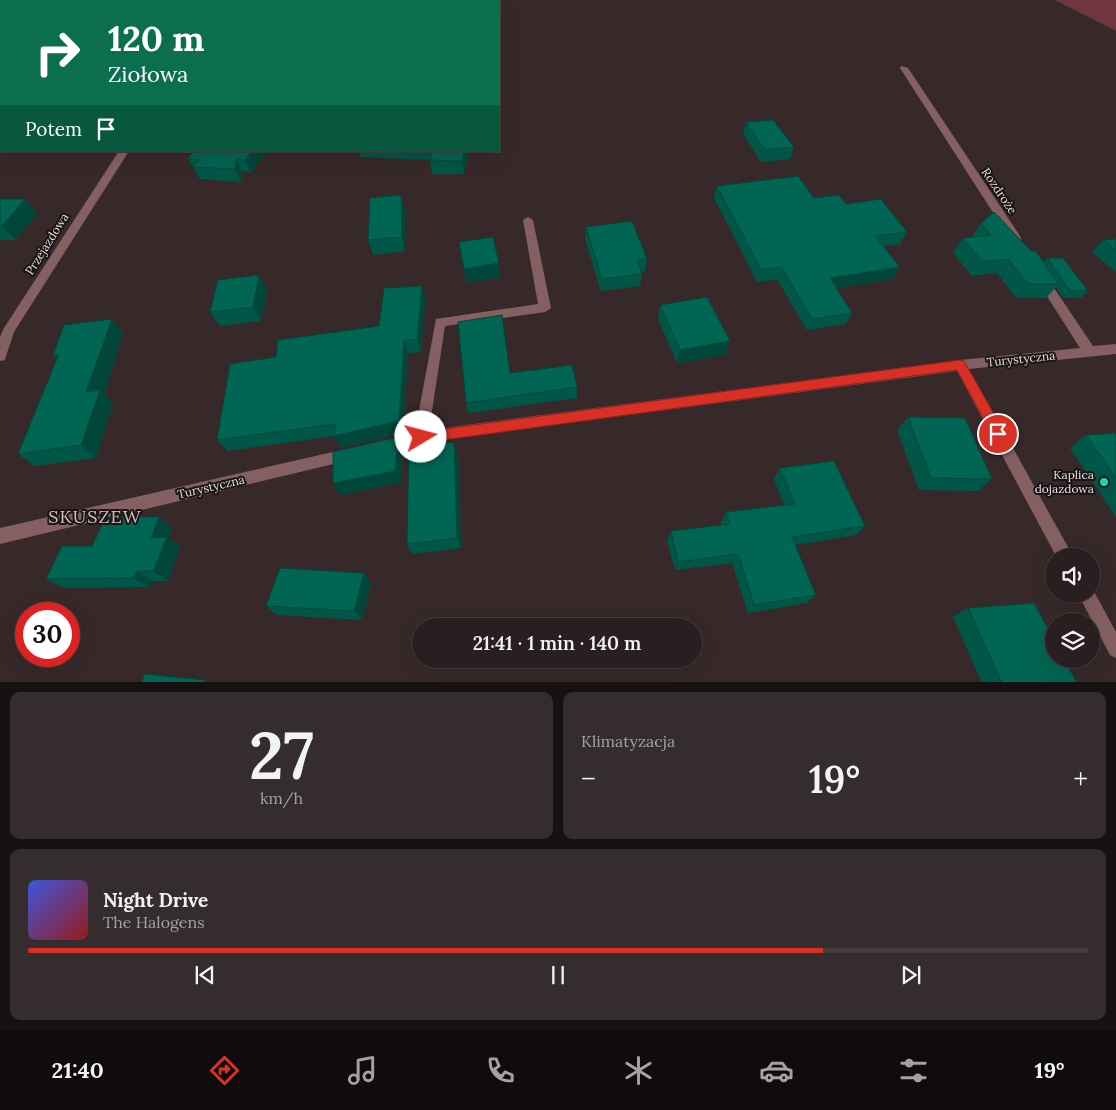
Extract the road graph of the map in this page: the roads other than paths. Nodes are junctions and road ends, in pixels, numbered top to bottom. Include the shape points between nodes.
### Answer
1 (904, 68) dead end
2 (123, 152) edge
3 (528, 220) dead end
4 (1020, 246) edge
5 (1036, 270) edge
6 (1116, 349) edge
7 (1090, 352) junction
8 (0, 356) edge
9 (960, 365) junction
10 (421, 437) junction
11 (0, 536) edge
12 (1061, 548) edge
13 (1091, 603) edge
14 (1116, 649) edge

1 - 4 street, Rozdroże
2 - 8 street, Przejazdowa via 8,332
3 - 10 street via 545,308 440,322
5 - 7 street
6 - 7 street, Turystyczna
7 - 9 street, Turystyczna
9 - 10 street, Turystyczna
9 - 12 street
10 - 11 street, Turystyczna
13 - 14 street

